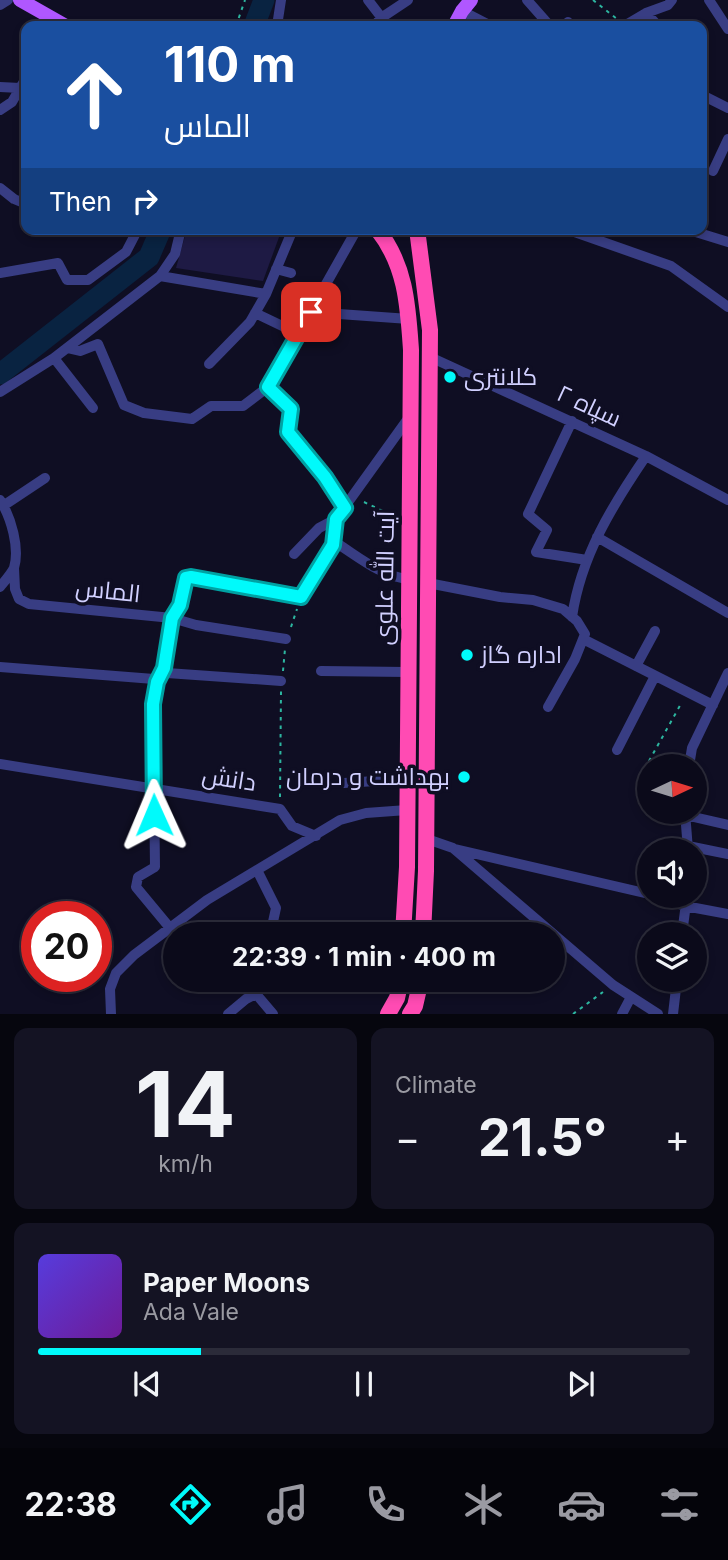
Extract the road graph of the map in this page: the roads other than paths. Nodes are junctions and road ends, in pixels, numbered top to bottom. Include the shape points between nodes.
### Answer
1 (8, 0) edge
2 (20, 0) edge
3 (281, 0) edge
4 (368, 0) edge
5 (408, 0) edge
6 (527, 0) edge
7 (672, 0) edge
8 (709, 0) edge
9 (0, 5) edge
10 (467, 5) edge
11 (646, 13) junction
12 (57, 21) edge
13 (278, 21) edge
14 (379, 21) edge
15 (384, 21) edge
16 (457, 21) edge
17 (485, 21) edge
18 (546, 21) edge
19 (632, 21) edge
20 (653, 21) edge
21 (728, 29) edge
22 (21, 83) edge
23 (21, 86) edge
24 (0, 87) edge
25 (707, 98) edge
26 (728, 108) edge
27 (0, 110) edge
28 (728, 139) edge
29 (713, 171) dead end
30 (0, 188) edge
31 (21, 202) edge
32 (135, 235) edge
33 (180, 235) edge
34 (290, 235) edge
35 (354, 235) edge
36 (381, 235) edge
37 (418, 235) edge
38 (583, 235) edge
39 (705, 235) edge
40 (728, 242) edge
41 (276, 269) junction
42 (0, 273) edge
43 (291, 273) dead end
44 (160, 276) junction
45 (266, 294) junction
46 (728, 307) edge
47 (311, 312) junction
48 (255, 313) junction
49 (409, 319) junction
50 (299, 334) junction
51 (67, 348) junction
52 (430, 357) junction
53 (54, 358) junction
54 (209, 364) dead end
55 (268, 387) junction
56 (0, 392) edge
57 (93, 408) dead end
58 (410, 416) junction
59 (572, 421) junction
60 (646, 456) junction
61 (46, 478) dead end
62 (728, 500) edge
63 (2, 503) edge
64 (345, 508) junction
65 (336, 519) junction
66 (597, 537) junction
67 (333, 545) junction
68 (294, 554) dead end
69 (587, 560) junction
70 (14, 568) junction
71 (408, 579) junction
72 (428, 583) junction
73 (0, 587) edge
74 (728, 613) edge
75 (572, 617) junction
76 (172, 618) junction
77 (655, 631) dead end
78 (286, 639) road end
79 (583, 639) junction
80 (636, 666) junction
81 (0, 667) edge
82 (321, 671) dead end
83 (407, 672) junction
84 (728, 673) edge
85 (160, 676) junction
86 (655, 676) junction
87 (281, 681) road end
88 (713, 705) junction
89 (548, 707) dead end
90 (617, 750) dead end
91 (691, 754) edge
92 (0, 764) edge
93 (407, 779) junction
94 (344, 783) dead end
95 (154, 789) junction
96 (407, 810) junction
97 (707, 820) edge
98 (728, 825) edge
99 (316, 836) junction
100 (427, 839) junction
101 (453, 848) junction
102 (707, 851) edge
103 (728, 854) edge
104 (257, 870) junction
105 (637, 891) edge
106 (707, 908) edge
107 (728, 915) edge
108 (165, 922) edge
109 (178, 922) edge
110 (273, 922) edge
111 (403, 922) edge
112 (425, 922) edge
113 (163, 933) edge
114 (398, 992) edge
115 (418, 992) edge
116 (677, 992) edge
117 (256, 994) joint
118 (631, 997) junction
119 (676, 1013) edge
120 (111, 1014) edge
121 (228, 1014) edge
122 (273, 1014) edge
123 (388, 1014) edge
124 (410, 1014) edge
125 (622, 1014) edge
126 (658, 1014) edge

1 - 9 street
2 - 12 main road
3 - 13 street
4 - 14 street
5 - 15 street
6 - 18 street
7 - 11 street
8 - 21 street
10 - 16 main road
10 - 17 street
11 - 19 street
11 - 20 street
22 - 24 street
23 - 27 street via 12,102
25 - 26 street
28 - 29 street
30 - 31 street
32 - 42 street via 126,252 89,280 67,280 58,263
33 - 44 street via 175,254
34 - 41 street
35 - 47 street
36 - 49 highway, آیت الله علوی via 396,258
37 - 52 highway, آیت الله علوی via 427,290
38 - 46 street via 671,266
39 - 40 street
41 - 43 street
41 - 45 street
44 - 45 street
44 - 51 street
45 - 48 street
47 - 49 street
47 - 50 street
48 - 50 street
48 - 54 street
49 - 58 highway, آیت الله علوی
50 - 55 street
51 - 53 street
51 - 55 street via 80,351 98,344 124,405 144,413 192,419 211,405 243,406
52 - 59 street, سپاه ۲
52 - 72 highway, آیت الله علوی
53 - 56 street
53 - 57 street
55 - 64 street via 291,409 288,432
58 - 64 street
58 - 71 highway, آیت الله علوی
59 - 60 street, سپاه ۲
59 - 69 street via 528,514 547,530 536,552
60 - 62 street, سپاه ۲
60 - 66 street
61 - 63 street
63 - 70 street via 11,517
64 - 65 street
65 - 67 street
65 - 68 street via 319,528
66 - 69 street
66 - 74 street
67 - 71 street via 382,573
67 - 76 street, الماس via 301,597 191,577 183,584 180,605
69 - 75 street
70 - 73 street
70 - 76 street, الماس via 19,599 29,604
71 - 83 highway, آیت الله علوی
72 - 75 street via 533,600 563,609
72 - 100 highway, آیت الله علوی
75 - 79 street via 585,634
76 - 78 street
76 - 85 street
77 - 80 street
79 - 80 street
79 - 89 street
80 - 86 street
81 - 85 street
82 - 83 street
83 - 93 highway, آیت الله علوی
84 - 88 street
85 - 87 street
85 - 95 street via 153,704
86 - 88 street
86 - 90 street
88 - 91 street
92 - 95 street, دانش
93 - 94 street
93 - 96 highway, آیت الله علوی
95 - 99 street, دانش via 280,809 292,826
95 - 108 street via 155,867 138,877 136,887
96 - 99 street via 340,820
96 - 111 highway, آیت الله علوی
97 - 98 street
99 - 104 street
100 - 101 street
100 - 112 highway, آیت الله علوی
101 - 105 street
101 - 118 street
102 - 103 street
104 - 109 street
104 - 110 street via 276,908
106 - 107 street
113 - 120 street via 116,973 110,989
114 - 123 highway
115 - 124 highway
116 - 119 street
117 - 121 street
117 - 122 street
118 - 125 street
118 - 126 street

